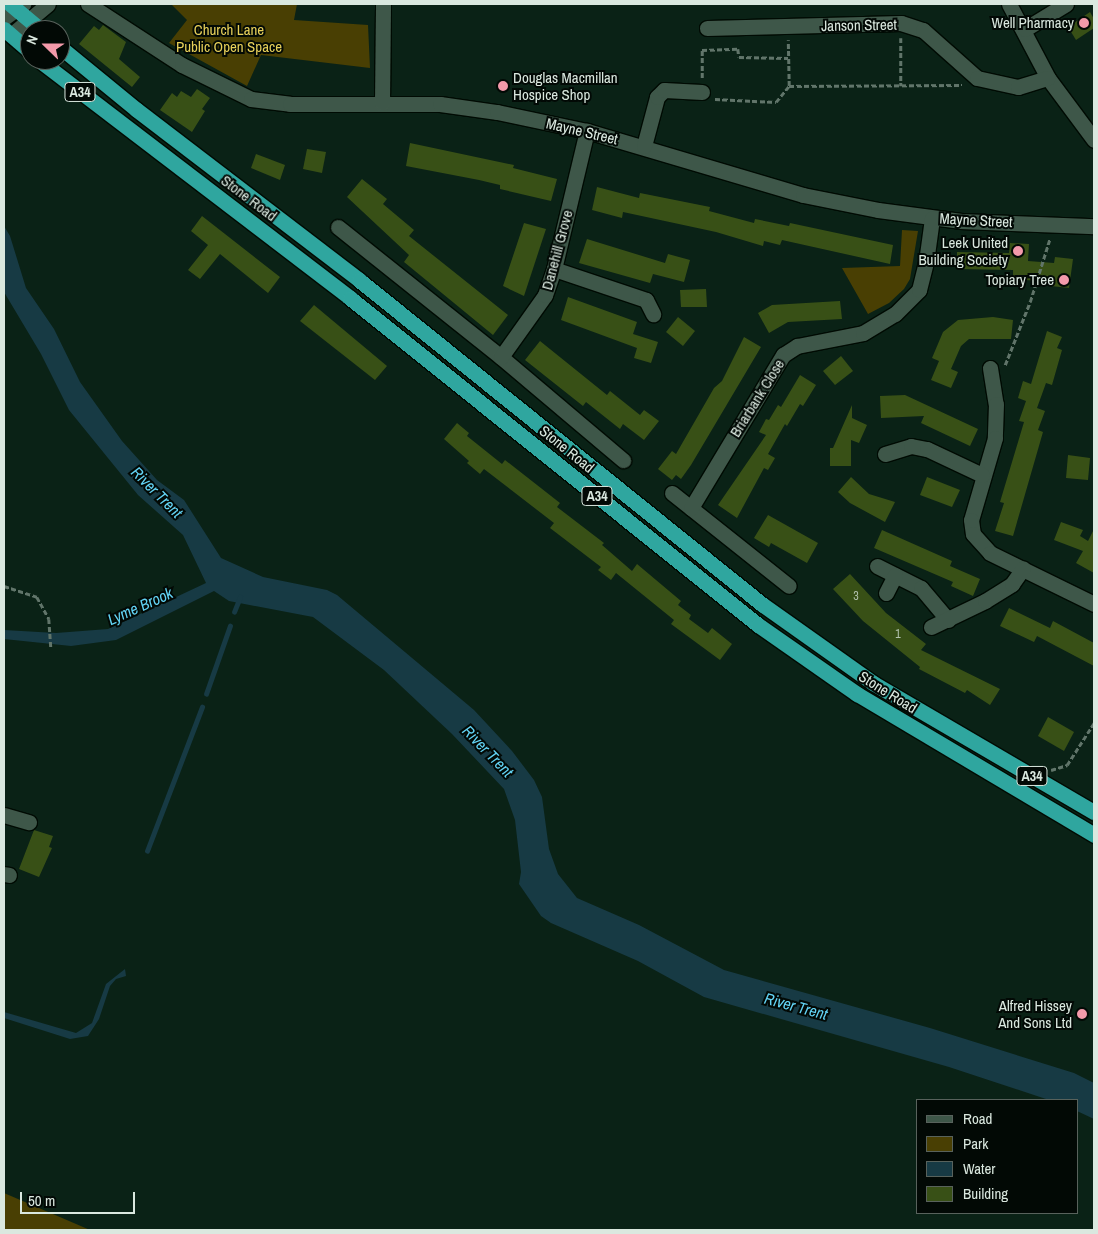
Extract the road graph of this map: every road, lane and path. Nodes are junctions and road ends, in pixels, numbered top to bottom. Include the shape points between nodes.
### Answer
1 (48, 4) edge
2 (88, 4) edge
3 (383, 4) edge
4 (1009, 4) edge
5 (1066, 4) edge
6 (17, 6) edge
7 (4, 18) edge
8 (30, 20) edge
9 (38, 20) edge
10 (901, 23) junction
11 (788, 27) junction
12 (707, 28) dead end
13 (1025, 29) junction
14 (8, 32) edge
15 (20, 43) edge
16 (70, 54) edge
17 (788, 58) junction
18 (52, 70) edge
19 (1048, 78) junction
20 (968, 85) dead end
21 (789, 86) junction
22 (902, 86) junction
23 (702, 92) junction
24 (382, 102) junction
25 (587, 130) junction
26 (1094, 140) edge
27 (644, 146) junction
28 (932, 218) junction
29 (1054, 224) junction
30 (1094, 226) edge
31 (345, 227) dead end
32 (554, 269) junction
33 (653, 303) dead end
34 (501, 357) junction
35 (990, 368) joint
36 (622, 454) dead end
37 (884, 454) dead end
38 (982, 475) junction
39 (672, 493) dead end
40 (692, 508) junction
41 (877, 566) dead end
42 (1023, 568) junction
43 (895, 575) junction
44 (4, 586) edge
45 (789, 586) dead end
46 (886, 593) dead end
47 (1094, 604) edge
48 (948, 620) junction
49 (931, 627) dead end
50 (51, 648) dead end
51 (1094, 723) edge
52 (970, 740) junction
53 (961, 758) junction
54 (1038, 780) junction
55 (1094, 812) edge
56 (4, 815) edge
57 (29, 822) dead end
58 (1094, 835) edge

1 - 9 street
2 - 24 street, Mayne Street via 182,65 240,95 290,104
3 - 24 street
4 - 13 street
5 - 13 street
6 - 7 street
6 - 8 highway
10 - 11 street, Janson Street
10 - 19 street, Janson Street via 923,30 977,78 1018,87
10 - 22 path
11 - 12 street, Janson Street
11 - 17 path
13 - 19 street
14 - 15 highway
16 - 52 highway, Stone Road / A34 via 137,110 359,280 763,604 873,683
17 - 21 path
17 - 23 path via 739,57 738,49 702,50
18 - 53 highway, Stone Road / A34 via 350,298 758,625 857,694
19 - 26 street
20 - 22 path
21 - 22 path
21 - 23 path via 776,102 708,99
23 - 27 street via 664,90 656,97
24 - 25 street, Mayne Street via 449,105
25 - 27 street, Mayne Street
25 - 32 street, Danehill Grove
27 - 28 street, Mayne Street via 803,195
28 - 29 street, Mayne Street
28 - 40 street, Briarbank Close via 919,290 895,314 863,333 797,346 783,355
29 - 30 street, Mayne Street
29 - 35 path via 1030,302 1005,366
31 - 34 street
32 - 33 street
32 - 34 street, Danehill Grove via 545,295 533,315
34 - 36 street
35 - 38 street via 996,404 994,438
37 - 38 street via 911,446 927,449
38 - 42 street via 971,520 973,534 990,553
39 - 40 street
40 - 45 street
41 - 43 street
42 - 47 street
42 - 48 street via 1012,584
43 - 46 street
43 - 48 street via 920,588
44 - 50 path via 37,597 45,607
48 - 49 street
51 - 54 path via 1068,765 1053,769
52 - 53 highway
52 - 54 highway, Stone Road / A34
53 - 58 highway, Stone Road / A34
54 - 55 highway, Stone Road / A34
56 - 57 street

